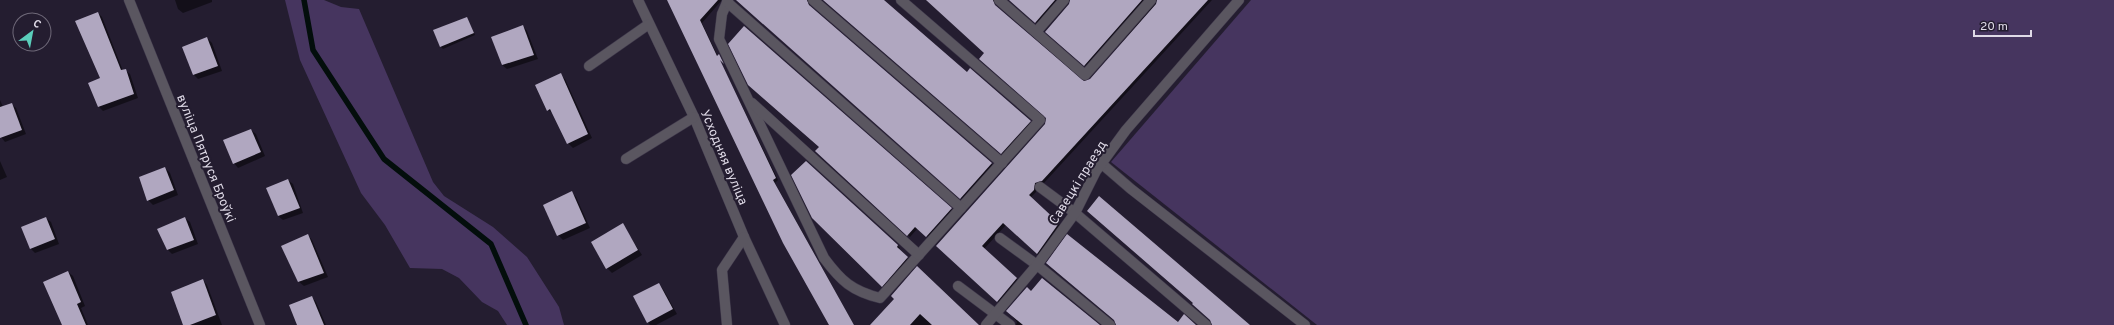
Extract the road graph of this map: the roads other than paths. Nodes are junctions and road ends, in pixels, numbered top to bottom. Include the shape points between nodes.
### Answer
1 (129, 0) edge
2 (638, 0) edge
3 (813, 0) edge
4 (901, 0) edge
5 (999, 0) edge
6 (1064, 0) edge
7 (1151, 0) edge
8 (1239, 0) edge
9 (727, 1) edge
10 (649, 24) junction
11 (1036, 32) junction
12 (589, 66) dead end
13 (748, 100) junction
14 (694, 117) junction
15 (626, 159) dead end
16 (1002, 163) junction
17 (1102, 164) junction
18 (1040, 187) dead end
19 (961, 208) junction
20 (1075, 213) junction
21 (744, 236) junction
22 (1000, 238) dead end
23 (919, 255) junction
24 (1037, 264) junction
25 (958, 286) dead end
26 (995, 313) junction
27 (260, 325) edge
28 (727, 325) edge
29 (785, 325) edge
30 (986, 325) edge
31 (1010, 325) edge
32 (1110, 325) edge
33 (1206, 325) edge
34 (1305, 325) edge

1 - 27 street, вуліца Пятруся Броўкі
2 - 10 street, Усходняя вуліца
3 - 16 street
4 - 16 street via 1040,120
5 - 11 street
6 - 11 street
7 - 11 street via 1085,75
8 - 17 street, Савецкі праезд via 1126,130
9 - 13 street via 722,14 719,39
9 - 19 street
10 - 12 street
10 - 14 street, Усходняя вуліца
13 - 23 street
13 - 23 street via 824,258 841,280 862,294 880,298
14 - 15 street
14 - 21 street, Усходняя вуліца
16 - 19 street
17 - 20 street, Савецкі праезд
17 - 34 street
18 - 20 street
19 - 23 street
20 - 24 street, Савецкі праезд
20 - 33 street
21 - 28 street via 722,270
21 - 29 street, Усходняя вуліца
22 - 24 street
24 - 26 street, Савецкі праезд
24 - 32 street
25 - 26 street
26 - 30 street, Савецкі праезд
26 - 31 street

